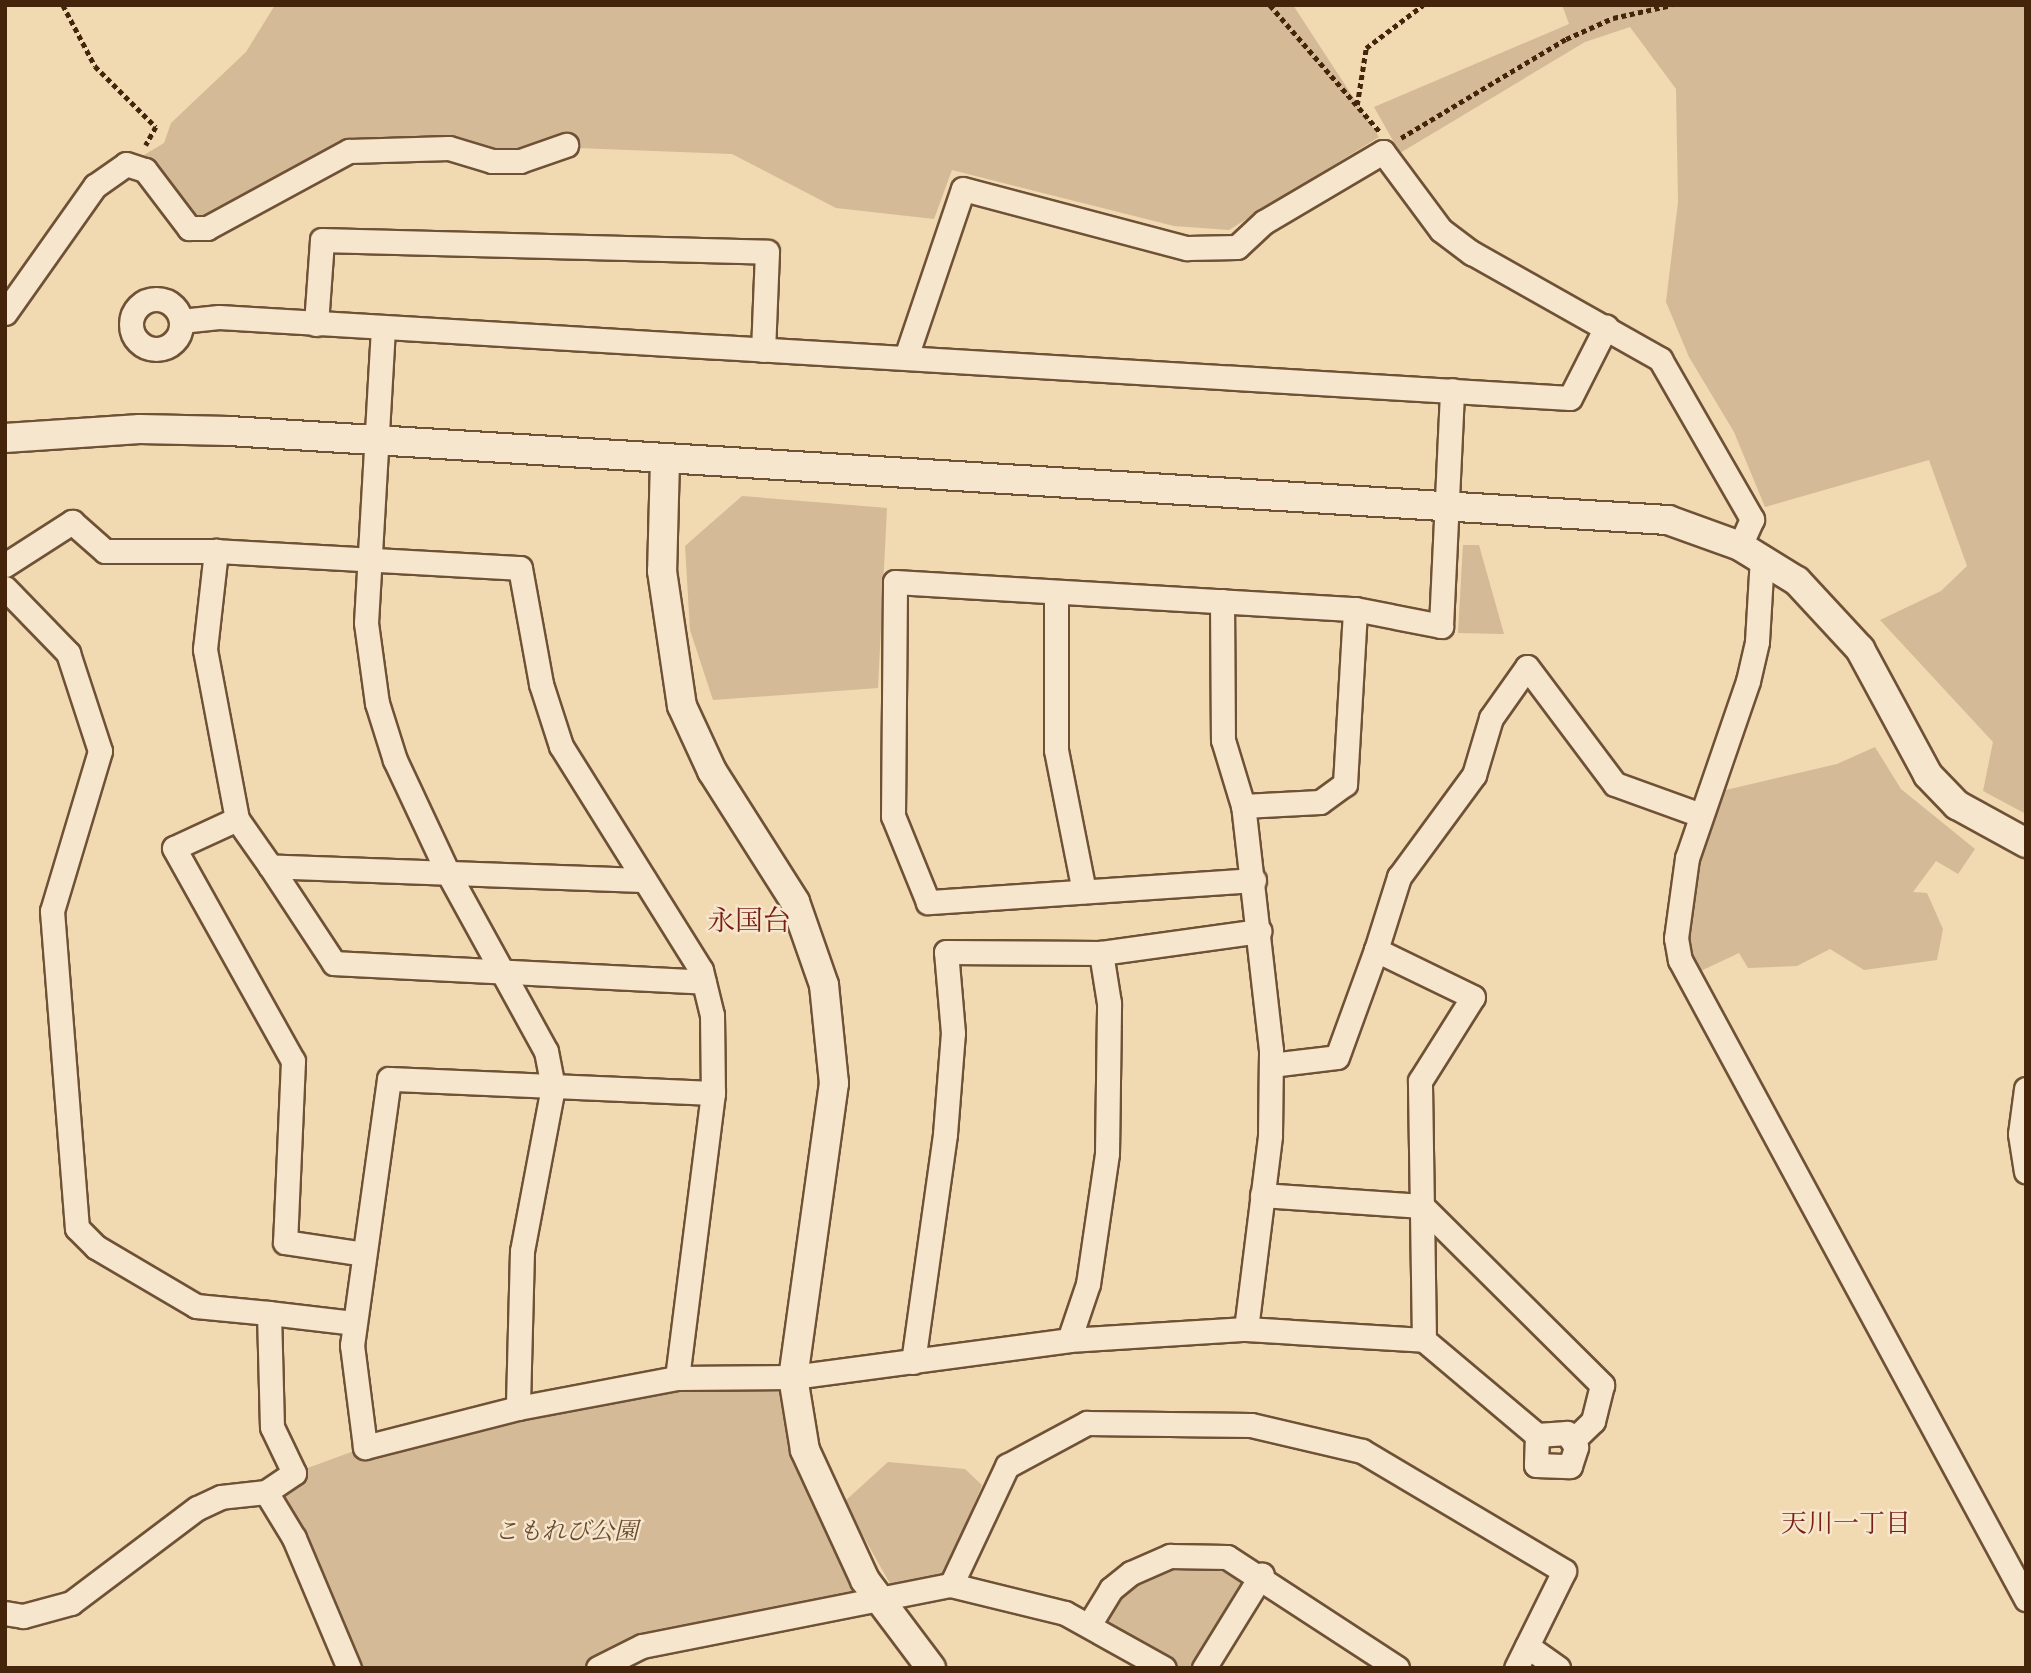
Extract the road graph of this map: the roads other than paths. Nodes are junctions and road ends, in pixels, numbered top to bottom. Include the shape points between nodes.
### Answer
1 (566, 145) dead end
2 (5, 313) edge
3 (181, 321) dead end
4 (316, 324) junction
5 (1606, 327) junction
6 (383, 328) junction
7 (763, 350) junction
8 (906, 357) junction
9 (1452, 390) junction
10 (5, 439) edge
11 (377, 440) junction
12 (665, 460) junction
13 (1447, 504) junction
14 (216, 551) junction
15 (1751, 551) junction
16 (368, 555) junction
17 (5, 565) edge
18 (5, 588) edge
19 (1056, 592) junction
20 (1222, 601) junction
21 (1355, 609) junction
22 (1243, 806) junction
23 (1698, 814) junction
24 (237, 819) junction
25 (2026, 843) edge
26 (270, 866) junction
27 (447, 873) junction
28 (644, 880) junction
29 (1255, 880) junction
30 (1084, 891) junction
31 (1259, 931) junction
32 (1376, 950) junction
33 (1101, 953) junction
34 (508, 973) junction
35 (704, 982) junction
36 (1271, 1065) junction
37 (552, 1087) junction
38 (2026, 1089) edge
39 (713, 1093) junction
40 (2026, 1172) edge
41 (1262, 1195) junction
42 (1422, 1206) junction
43 (364, 1254) junction
44 (269, 1313) junction
45 (354, 1323) junction
46 (1246, 1329) junction
47 (1069, 1340) junction
48 (1424, 1340) junction
49 (913, 1362) junction
50 (793, 1377) junction
51 (677, 1378) junction
52 (517, 1408) junction
53 (1537, 1435) junction
54 (1573, 1440) junction
55 (266, 1492) junction
56 (1262, 1574) junction
57 (950, 1585) junction
58 (2026, 1599) edge
59 (880, 1601) junction
60 (5, 1613) edge
61 (1089, 1625) junction
62 (1527, 1646) junction
63 (349, 1668) edge
64 (598, 1668) edge
65 (931, 1668) edge
66 (1164, 1668) edge
67 (1204, 1668) edge
68 (1397, 1668) edge
69 (1516, 1668) edge
70 (1559, 1668) edge

1 - 2 street via 520,161 492,161 449,148 349,151 207,228 189,228 145,170 126,164 95,187
3 - 4 street
4 - 6 street
4 - 7 street via 322,240 767,252
5 - 8 street via 1441,230 1385,150 1264,222 1237,247 1187,248 963,189
5 - 9 street via 1570,398
5 - 15 street via 1641,343 1677,380 1752,519
6 - 7 street
6 - 11 street
7 - 8 street
8 - 9 street
9 - 13 street
10 - 11 street via 140,429
11 - 12 street
11 - 16 street
12 - 13 street
12 - 50 street via 662,571 682,706 712,771 794,902 824,985 834,1083
13 - 15 street via 1668,520
13 - 21 street via 1441,626
14 - 16 street
14 - 17 street via 105,551 72,522
14 - 24 street via 205,649
15 - 23 street via 1757,642 1748,681
15 - 25 street via 1838,621 1860,649 1903,739 1947,795 1991,829
16 - 27 street via 366,623 377,703 395,760
16 - 28 street via 520,568 541,684 561,746
18 - 44 street via 68,653 100,751 51,911 77,1227 96,1247 196,1306
19 - 20 street
19 - 30 street via 1056,750
19 - 30 street via 895,582 892,816 928,902
20 - 21 street
20 - 22 street via 1223,740
21 - 22 street via 1345,784 1321,803
22 - 29 street
23 - 32 street via 1615,784 1527,667 1491,718 1474,775 1399,877
23 - 58 street via 1676,938 1688,983
24 - 26 street
24 - 43 street via 173,848 293,1061 285,1242
26 - 27 street
26 - 34 street via 334,963
27 - 28 street
27 - 34 street
28 - 35 street
29 - 30 street
29 - 31 street
31 - 33 street
31 - 36 street
32 - 36 street via 1337,1057
32 - 42 street via 1473,997 1420,1081
33 - 47 street via 1109,1003 1107,1153 1087,1284
33 - 49 street via 946,952 953,1033 945,1134
34 - 35 street
34 - 37 street via 546,1051
35 - 39 street via 712,1015
36 - 41 street
37 - 39 street
37 - 43 street via 389,1079
37 - 52 street via 522,1251
38 - 40 street via 2020,1134
39 - 51 street
41 - 42 street
41 - 46 street
42 - 48 street
42 - 54 street via 1602,1385 1593,1421
43 - 45 street
44 - 45 street
44 - 55 street via 272,1427 294,1473
45 - 52 street via 365,1447
46 - 47 street
46 - 48 street
47 - 49 street
48 - 53 street
49 - 50 street
50 - 51 street
50 - 59 street via 805,1450 833,1523
51 - 52 street
53 - 54 street via 1562,1431
53 - 54 street via 1534,1461 1546,1469 1570,1465
55 - 60 street via 221,1497 197,1508 71,1603 23,1616
55 - 63 street via 294,1538
56 - 61 street via 1227,1557 1170,1556 1111,1589
56 - 67 street
56 - 68 street
57 - 59 street
57 - 61 street
57 - 62 street via 1007,1466 1087,1423 1174,1419 1251,1424 1362,1451 1564,1571
59 - 64 street via 763,1617 642,1646
59 - 65 street
61 - 66 street
62 - 69 street
62 - 70 street

